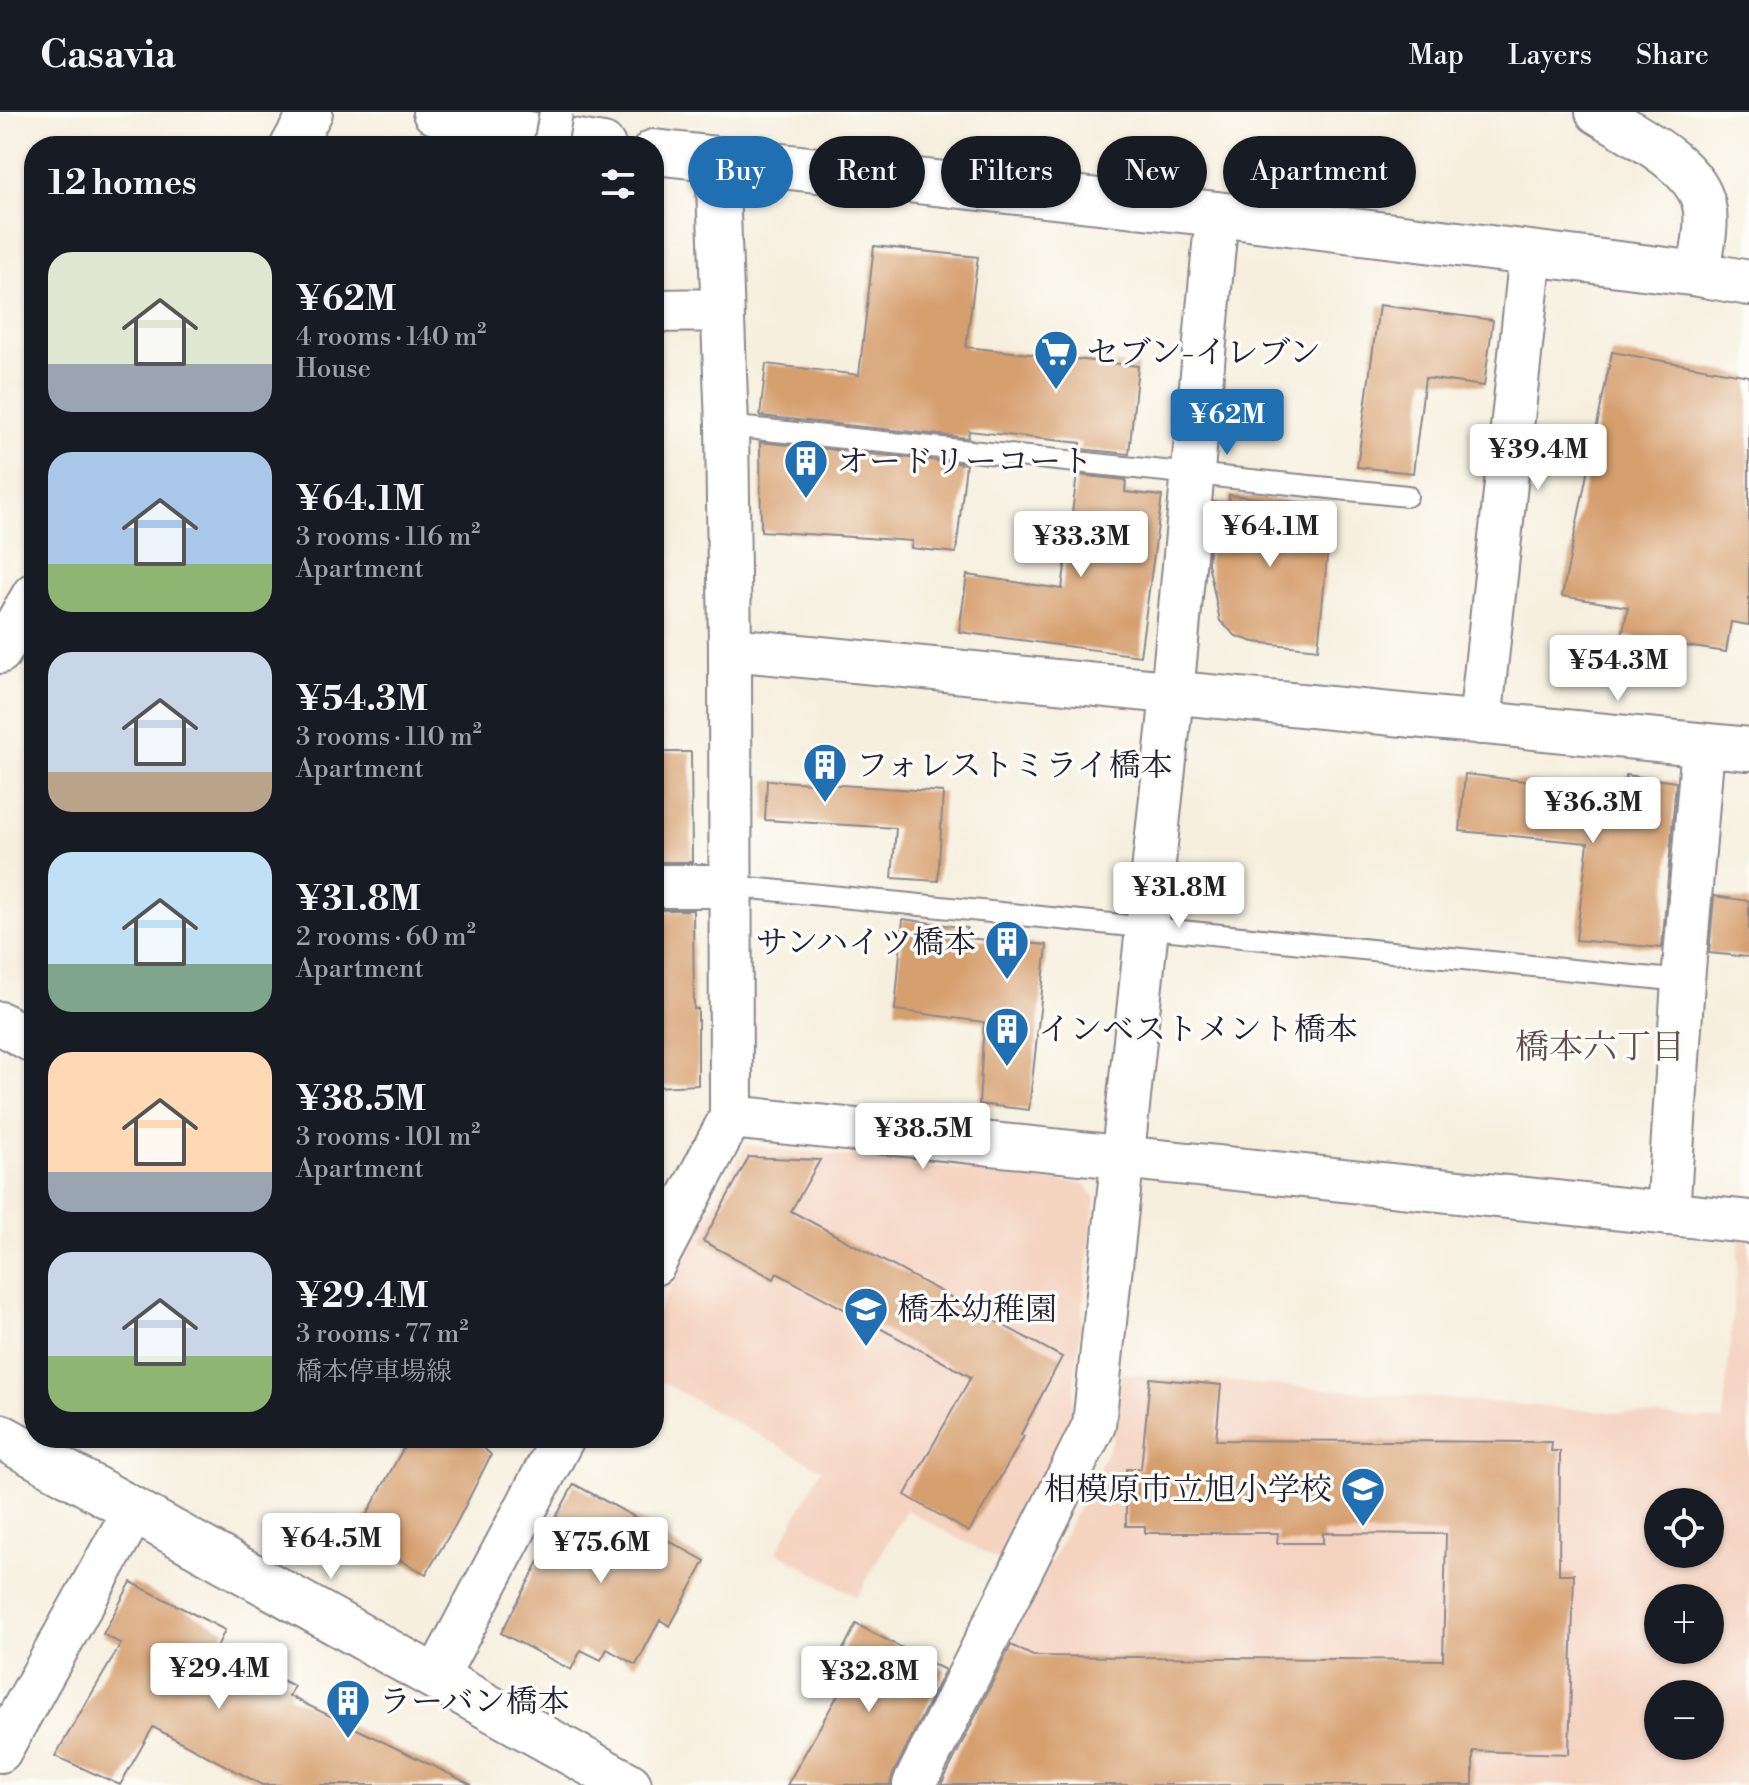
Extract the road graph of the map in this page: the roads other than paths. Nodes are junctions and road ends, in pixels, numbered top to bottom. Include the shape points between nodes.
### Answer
1 (311, 112) edge
2 (435, 112) edge
3 (556, 112) edge
4 (1597, 112) edge
5 (298, 136) edge
6 (539, 136) edge
7 (552, 136) edge
8 (664, 153) edge
9 (688, 156) edge
10 (793, 168) edge
11 (718, 208) edge
12 (1217, 214) junction
13 (1531, 253) junction
14 (1699, 274) junction
15 (1749, 283) edge
16 (721, 310) junction
17 (664, 311) edge
18 (727, 426) junction
19 (1192, 473) junction
20 (1407, 496) dead end
21 (24, 618) edge
22 (730, 649) junction
23 (9, 655) edge
24 (1172, 694) junction
25 (1480, 723) junction
26 (1703, 745) junction
27 (1749, 749) edge
28 (664, 886) edge
29 (730, 886) junction
30 (1146, 928) junction
31 (1683, 981) junction
32 (0, 1023) edge
33 (24, 1036) edge
34 (731, 1117) junction
35 (1122, 1159) junction
36 (1668, 1214) junction
37 (1749, 1222) edge
38 (664, 1245) edge
39 (0, 1436) edge
40 (558, 1448) edge
41 (134, 1511) junction
42 (436, 1678) junction
43 (0, 1751) edge
44 (629, 1785) edge
45 (914, 1785) edge

1 - 5 street
2 - 6 street
3 - 7 street, bridge
4 - 14 street via 1676,163 1695,182 1704,205
8 - 9 street
10 - 12 street
11 - 16 street
12 - 13 street
12 - 19 street
13 - 14 street
13 - 25 street
14 - 15 street
16 - 17 street
16 - 18 street
18 - 19 lane
18 - 22 street
19 - 20 lane
19 - 24 street
21 - 23 street
22 - 24 street
22 - 29 street
24 - 25 street
24 - 30 street
25 - 26 street
26 - 27 street
26 - 31 street
28 - 29 street
29 - 30 lane
29 - 34 street
30 - 31 lane
30 - 35 street
31 - 36 street
32 - 33 street
34 - 35 street
34 - 38 street
35 - 36 street
35 - 45 street via 1094,1425
36 - 37 street
39 - 41 street
40 - 42 street
41 - 42 street
41 - 43 street
42 - 44 street

